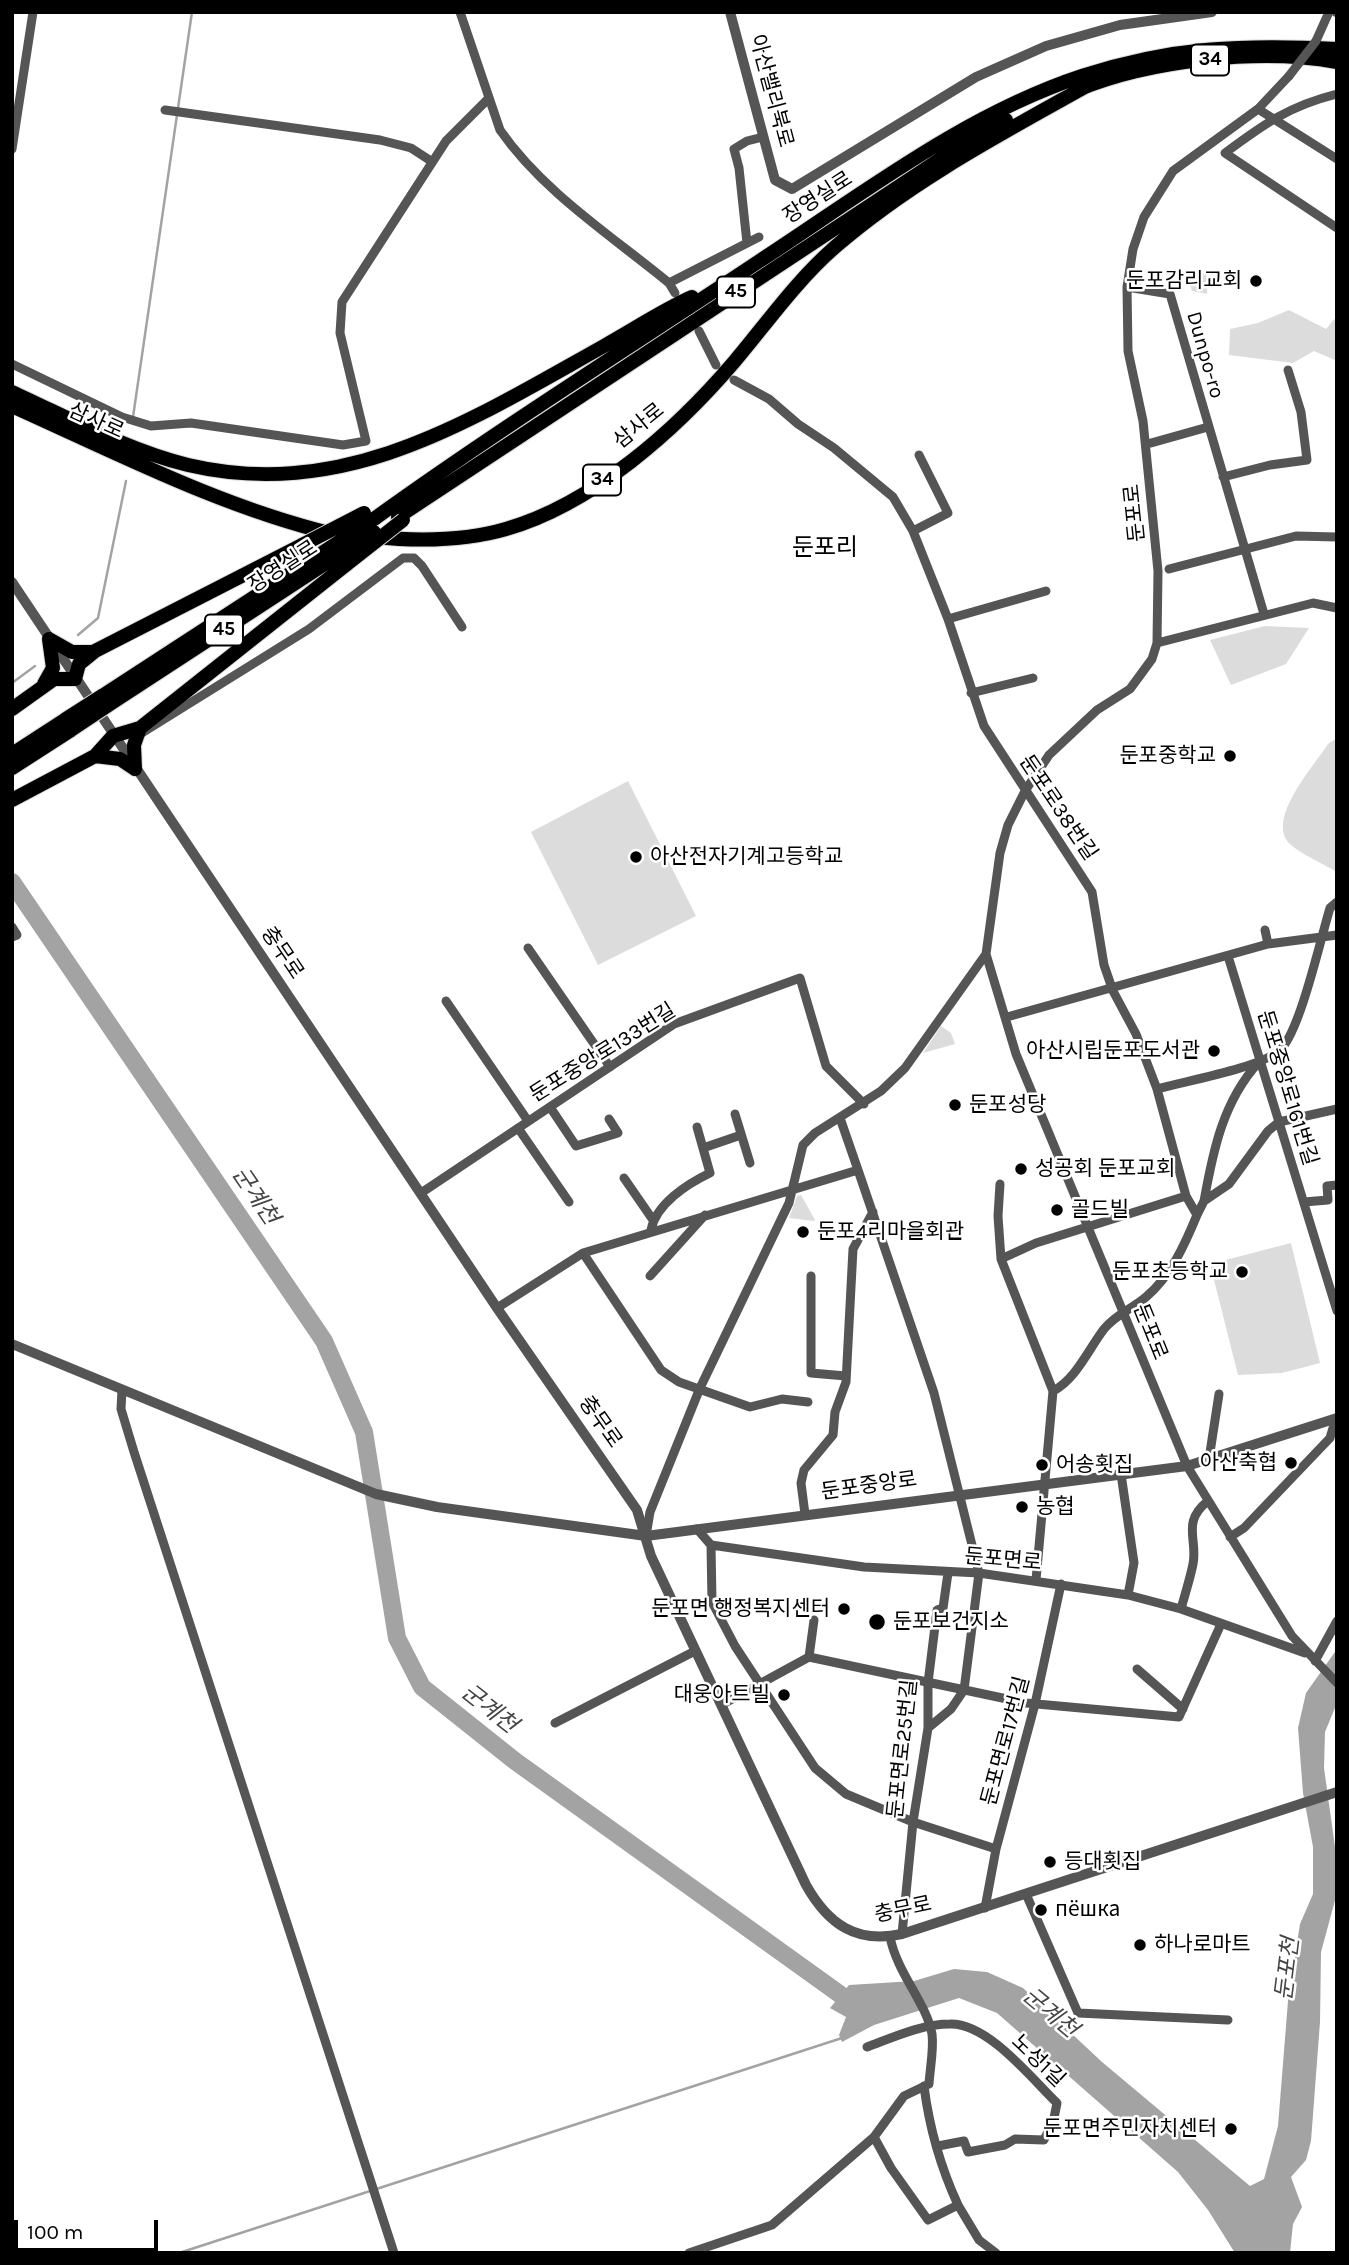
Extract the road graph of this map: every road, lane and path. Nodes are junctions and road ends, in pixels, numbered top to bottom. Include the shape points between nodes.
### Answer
1 (33, 12) edge
2 (460, 12) edge
3 (730, 12) edge
4 (1212, 12) edge
5 (1329, 12) edge
6 (1337, 49) edge
7 (1337, 62) edge
8 (1085, 87) junction
9 (1337, 94) edge
10 (489, 97) junction
11 (1258, 109) junction
12 (165, 110) dead end
13 (1273, 117) junction
14 (763, 137) junction
15 (12, 149) edge
16 (1337, 159) edge
17 (431, 161) junction
18 (1337, 228) edge
19 (759, 237) dead end
20 (747, 243) junction
21 (734, 278) junction
22 (669, 283) junction
23 (1127, 286) junction
24 (675, 293) dead end
25 (699, 331) dead end
26 (12, 364) edge
27 (716, 365) dead end
28 (1288, 370) dead end
29 (734, 380) dead end
30 (12, 391) edge
31 (12, 406) edge
32 (1208, 427) junction
33 (1151, 443) dead end
34 (919, 455) dead end
35 (1223, 477) junction
36 (369, 516) junction
37 (913, 531) junction
38 (1337, 537) edge
39 (1245, 549) junction
40 (340, 555) junction
41 (1169, 569) dead end
42 (12, 582) edge
43 (1046, 591) dead end
44 (1337, 608) edge
45 (1264, 614) junction
46 (948, 619) junction
47 (462, 627) dead end
48 (49, 639) junction
49 (1157, 643) junction
50 (95, 651) junction
51 (1033, 678) dead end
52 (75, 679) junction
53 (44, 684) junction
54 (971, 693) junction
55 (12, 709) edge
56 (68, 725) junction
57 (139, 732) junction
58 (113, 736) junction
59 (12, 754) edge
60 (95, 756) junction
61 (12, 768) edge
62 (135, 769) junction
63 (1025, 790) junction
64 (12, 800) edge
65 (1337, 902) edge
66 (12, 927) edge
67 (1265, 930) dead end
68 (1337, 934) edge
69 (1321, 936) junction
70 (12, 937) edge
71 (1268, 944) junction
72 (528, 948) dead end
73 (986, 954) junction
74 (1228, 956) junction
75 (1112, 988) junction
76 (446, 1001) dead end
77 (1007, 1017) junction
78 (1261, 1060) junction
79 (610, 1067) junction
80 (1157, 1089) junction
81 (864, 1104) junction
82 (550, 1107) junction
83 (1337, 1109) edge
84 (735, 1114) dead end
85 (840, 1118) junction
86 (608, 1119) dead end
87 (528, 1121) junction
88 (1279, 1122) junction
89 (697, 1126) dead end
90 (518, 1128) junction
91 (741, 1135) junction
92 (703, 1148) junction
93 (750, 1163) dead end
94 (858, 1170) junction
95 (624, 1178) dead end
96 (1000, 1184) dead end
97 (1337, 1185) edge
98 (794, 1191) junction
99 (421, 1193) junction
100 (1186, 1196) junction
101 (1204, 1201) junction
102 (569, 1202) dead end
103 (1304, 1202) junction
104 (873, 1212) junction
105 (706, 1215) junction
106 (1197, 1215) junction
107 (652, 1225) junction
108 (1088, 1229) junction
109 (583, 1253) junction
110 (1001, 1259) junction
111 (650, 1276) dead end
112 (811, 1276) dead end
113 (497, 1308) junction
114 (1122, 1310) junction
115 (1337, 1310) edge
116 (12, 1344) edge
117 (846, 1376) junction
118 (699, 1388) junction
119 (122, 1390) junction
120 (1053, 1391) junction
121 (1219, 1394) dead end
122 (808, 1402) dead end
123 (1337, 1418) edge
124 (1209, 1459) junction
125 (1187, 1466) junction
126 (1121, 1474) junction
127 (1046, 1483) junction
128 (962, 1493) junction
129 (1208, 1502) junction
130 (805, 1514) junction
131 (697, 1528) junction
132 (646, 1536) junction
133 (1230, 1537) junction
134 (711, 1545) junction
135 (948, 1573) junction
136 (979, 1573) junction
137 (1036, 1580) junction
138 (1061, 1584) junction
139 (1128, 1595) junction
140 (1181, 1609) junction
141 (814, 1620) dead end
142 (1337, 1621) edge
143 (1221, 1624) junction
144 (695, 1651) junction
145 (1306, 1653) junction
146 (809, 1657) junction
147 (1317, 1663) junction
148 (1137, 1670) dead end
149 (761, 1683) junction
150 (928, 1683) junction
151 (1337, 1683) edge
152 (964, 1690) junction
153 (1035, 1704) junction
154 (720, 1705) junction
155 (1183, 1709) junction
156 (555, 1723) dead end
157 (928, 1728) junction
158 (1337, 1792) edge
159 (913, 1822) junction
160 (996, 1849) junction
161 (1026, 1894) junction
162 (985, 1908) junction
163 (902, 1934) junction
164 (890, 1937) junction
165 (1228, 2020) dead end
166 (928, 2022) junction
167 (867, 2046) dead end
168 (924, 2086) junction
169 (874, 2137) junction
170 (938, 2146) junction
171 (958, 2205) junction
172 (394, 2253) edge
173 (689, 2253) edge
174 (996, 2253) edge

1 - 15 street
2 - 10 street
3 - 14 street, 아산밸리북로
4 - 14 street, 아산밸리북로 via 1120,25 1046,46 976,77 792,189 775,180
5 - 11 street, 둔포로, bridge via 1316,41
6 - 21 highway, 장영실로 / 34 via 1214,48 1134,62 1069,81 955,135
7 - 8 highway, 장영실로 / 34 via 1265,57 1212,60
8 - 31 highway, 삼사로 / 34 via 901,195 835,246 797,283 677,424 572,501 505,530 385,538 291,524 223,500
8 - 40 highway, 장영실로 / 45, bridge via 963,144
9 - 13 street
10 - 17 street
10 - 22 street via 500,130 532,169
11 - 13 street
11 - 23 street, 둔포로 via 1164,183 1136,238
12 - 17 street via 380,140 411,148
13 - 16 street
13 - 18 street via 1225,153
14 - 20 street via 734,149
17 - 26 street via 341,305 340,333 366,441 343,445 191,423 151,426 122,417
19 - 20 street
20 - 22 street
21 - 30 highway, 삼사로 / 34 via 456,425 379,459 324,471 271,475 212,469 143,452
21 - 36 highway, 장영실로 / 45
22 - 24 street
23 - 32 street, Dunpo-ro via 1170,294
23 - 49 street, 둔포로 via 1128,351 1143,421 1158,571
25 - 27 street
28 - 35 street via 1301,412 1307,460
29 - 37 street, 둔포로38번길 via 769,399 893,497
32 - 33 street, Dunpo-ro
32 - 35 street, Dunpo-ro
34 - 37 street via 948,513
35 - 39 street, Dunpo-ro
36 - 40 highway, 45, bridge
36 - 50 highway, bridge via 304,544
37 - 46 street, 둔포로38번길
38 - 39 street via 1296,536
39 - 41 street
39 - 45 street, Dunpo-ro
40 - 56 highway, 장영실로 / 45, bridge
40 - 57 highway
42 - 48 street, 충무로
43 - 46 street
44 - 45 street via 1313,603
45 - 49 street
46 - 54 street, 둔포로38번길
47 - 57 street via 422,566 414,558 403,558 309,629
48 - 50 highway via 72,652
48 - 52 street, 충무로
48 - 53 highway via 53,668
49 - 63 street, 둔포로 via 1152,659 1130,689 1070,734
50 - 52 highway via 79,664
51 - 54 street
52 - 53 highway via 63,677
52 - 58 street, 충무로
53 - 55 highway
54 - 63 street, 둔포로38번길 via 996,749
56 - 59 highway, 45
56 - 61 highway, 45
57 - 58 highway
57 - 62 highway via 134,745
58 - 60 highway
58 - 62 street, 충무로
60 - 62 highway via 120,759
60 - 64 highway
62 - 99 street, 충무로
63 - 73 street, 둔포로 via 1000,853
63 - 75 street, 둔포로38번길 via 1092,892
65 - 69 street via 1330,908
66 - 70 street via 18,935
67 - 71 street
68 - 69 street
69 - 71 street
69 - 78 street via 1286,1041 1279,1051
71 - 74 street
72 - 79 street
73 - 77 street, 둔포로
73 - 81 street, 둔포로 via 905,1068
74 - 75 street
74 - 78 street, 둔포중앙로161번길
75 - 77 street
75 - 80 street, 둔포로38번길
76 - 87 street
77 - 108 street, 둔포로 via 1016,1054
78 - 80 street
78 - 88 street, 둔포중앙로161번길
78 - 101 street via 1232,1098 1214,1149
79 - 81 street, 둔포중앙로133번길 via 674,1024 800,978 826,1066
79 - 82 street, 둔포중앙로133번길
80 - 100 street, 둔포로38번길
81 - 85 street, 둔포로
82 - 86 street via 576,1146 618,1133
82 - 87 street, 둔포중앙로133번길
83 - 88 street
84 - 91 street
85 - 94 street
85 - 98 street, 둔포로 via 803,1145
87 - 90 street, 둔포중앙로133번길
88 - 101 street via 1229,1184
88 - 103 street, 둔포중앙로161번길
89 - 92 street
90 - 99 street, 둔포중앙로133번길
90 - 102 street
91 - 92 street
91 - 93 street
92 - 107 street via 710,1173 687,1184
94 - 98 street
94 - 104 street
95 - 107 street
96 - 110 street
97 - 103 street via 1327,1186 1328,1200
98 - 105 street
98 - 118 street, 둔포로
99 - 113 street, 충무로
100 - 106 street, 둔포로38번길
100 - 108 street
101 - 106 street
103 - 115 street, 둔포중앙로161번길
104 - 117 street via 851,1259
104 - 128 street via 934,1393
105 - 107 street
105 - 111 street
106 - 114 street via 1170,1268 1146,1297
107 - 109 street
108 - 110 street
108 - 114 street, 둔포로
109 - 113 street
109 - 118 street via 661,1370
110 - 120 street
112 - 117 street via 811,1373
113 - 132 street, 충무로 via 637,1510
114 - 120 street via 1064,1385
114 - 125 street, 둔포로
116 - 119 street, 둔포중앙로
117 - 130 street via 833,1435 804,1471
118 - 122 street via 750,1407 782,1399
118 - 132 street, 둔포로 via 650,1512
119 - 132 street, 둔포중앙로 via 401,1501
119 - 172 street via 127,1431
120 - 127 street
121 - 124 street
123 - 124 street, 둔포중앙로
123 - 133 street via 1330,1438
124 - 125 street, 둔포중앙로
125 - 126 street, 둔포중앙로
125 - 129 street, 둔포로
126 - 127 street, 둔포중앙로
126 - 139 street via 1134,1563
127 - 128 street, 둔포중앙로
127 - 137 street
128 - 130 street, 둔포중앙로
128 - 136 street
129 - 133 street, 둔포로
129 - 140 street via 1194,1519 1194,1561
130 - 131 street, 둔포중앙로
131 - 132 street, 둔포중앙로
131 - 134 street
132 - 144 street, 충무로
133 - 145 street, 둔포로
134 - 135 street, 둔포면로 via 864,1567
134 - 149 street via 712,1602
135 - 136 street, 둔포면로
135 - 150 street, 둔포면로25번길 via 943,1608 937,1610
136 - 137 street, 둔포면로
136 - 152 street
137 - 138 street, 둔포면로
138 - 139 street, 둔포면로
138 - 153 street, 둔포면로17번길
139 - 140 street, 둔포면로
140 - 143 street, 둔포면로
141 - 146 street
142 - 147 street
143 - 145 street, 둔포면로
143 - 155 street
144 - 154 street, 충무로
144 - 156 street
145 - 147 street, 둔포로
146 - 149 street
146 - 150 street
147 - 151 street, 둔포로
148 - 155 street
149 - 154 street
149 - 159 street via 815,1768 846,1794
150 - 152 street
150 - 157 street, 둔포면로25번길
152 - 153 street
152 - 157 street via 951,1709
153 - 155 street via 1179,1717
153 - 160 street, 둔포면로17번길
154 - 164 street, 충무로 via 815,1901 831,1920 851,1933
157 - 159 street, 둔포면로25번길
158 - 161 street, 충무로
159 - 160 street
159 - 163 street, 둔포면로25번길
160 - 162 street, 둔포면로17번길
161 - 162 street, 충무로
161 - 165 street via 1078,2013
162 - 163 street, 충무로
163 - 164 street, 충무로
164 - 166 street via 898,1968
166 - 167 street, 노성1길
166 - 168 street via 932,2034 929,2084
166 - 170 street, 노성1길 via 954,2023 989,2037 1056,2103 1044,2140 1015,2139 968,2152 964,2141
168 - 169 street via 904,2096
168 - 170 street
169 - 171 street via 928,2220
169 - 173 street via 772,2225
170 - 171 street
171 - 174 street via 979,2240

